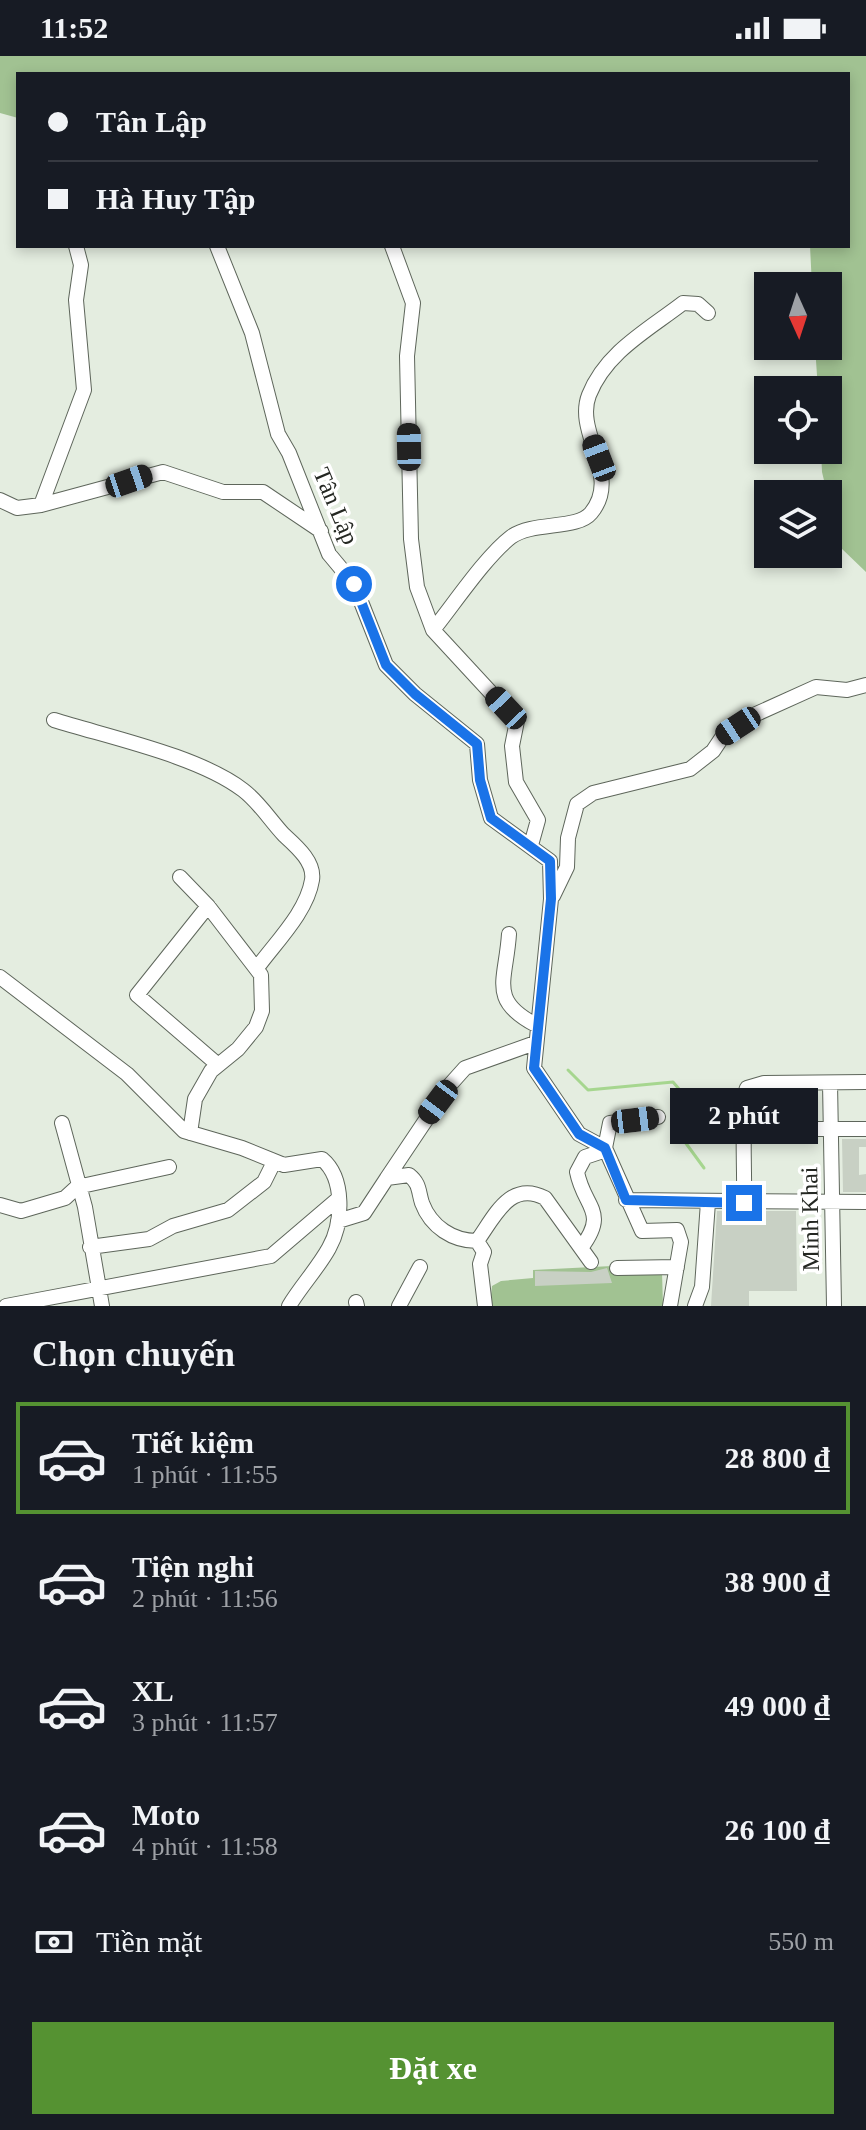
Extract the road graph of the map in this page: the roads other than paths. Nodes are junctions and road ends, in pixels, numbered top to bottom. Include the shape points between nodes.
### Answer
1 (77, 248) edge
2 (218, 248) edge
3 (393, 248) edge
4 (708, 313) dead end
5 (0, 500) edge
6 (41, 505) junction
7 (324, 532) junction
8 (433, 630) junction
9 (866, 685) edge
10 (54, 720) dead end
11 (531, 845) junction
12 (180, 877) dead end
13 (551, 899) junction
14 (208, 906) junction
15 (509, 934) dead end
16 (257, 968) junction
17 (0, 977) edge
18 (536, 1025) junction
19 (535, 1043) junction
20 (217, 1064) junction
21 (866, 1082) edge
22 (830, 1083) junction
23 (658, 1117) dead end
24 (62, 1123) dead end
25 (746, 1129) junction
26 (831, 1129) junction
27 (866, 1129) edge
28 (190, 1133) junction
29 (605, 1149) junction
30 (274, 1162) junction
31 (169, 1167) dead end
32 (387, 1178) junction
33 (77, 1187) junction
34 (339, 1198) junction
35 (626, 1200) junction
36 (708, 1202) junction
37 (832, 1202) junction
38 (866, 1202) edge
39 (744, 1203) junction
40 (0, 1205) edge
41 (338, 1221) junction
42 (477, 1241) junction
43 (90, 1247) junction
44 (581, 1248) junction
45 (591, 1262) dead end
46 (420, 1267) dead end
47 (677, 1267) junction
48 (617, 1268) dead end
49 (96, 1287) junction
50 (6, 1306) edge
51 (102, 1306) edge
52 (289, 1306) edge
53 (399, 1306) edge
54 (485, 1306) edge
55 (670, 1306) edge
56 (695, 1306) edge
57 (834, 1306) edge

1 - 6 street via 84,390
2 - 7 street, Tân Lập via 252,333 278,434
3 - 8 street via 413,303 407,356 411,539 417,587
4 - 8 street via 698,304 683,303 610,359 587,406 601,467 592,512 583,520 534,527 511,537
5 - 6 street via 17,508
6 - 7 street via 163,472 223,492 263,492
7 - 11 street, Tân Lập via 329,554 354,584 386,665 477,744 491,818
8 - 11 street via 517,721 512,746 516,782 538,820
9 - 13 street via 847,690 816,687 754,715 690,769 593,793 577,804 567,867
10 - 16 street via 182,760 229,781 253,798 307,860 313,876 298,913
11 - 13 street, Tân Lập via 550,861
12 - 14 street
13 - 18 street, Tân Lập
14 - 16 street
14 - 20 street via 137,995
15 - 18 street via 503,996 512,1012
16 - 20 street via 262,1011 256,1027
17 - 28 street via 127,1074
18 - 19 street, Tân Lập
19 - 29 street, Tân Lập via 534,1068 564,1117 579,1134
19 - 32 street via 465,1068
20 - 28 street via 195,1099
21 - 22 street
22 - 25 street via 747,1088 742,1097
22 - 26 street, Minh Khai
23 - 29 street via 610,1123
24 - 33 street
25 - 26 street
25 - 39 street
26 - 27 street
26 - 37 street, Minh Khai
28 - 30 street
29 - 35 street
29 - 44 street via 585,1157 577,1172 596,1216
30 - 34 street via 322,1159 332,1168
30 - 43 street via 264,1182 228,1210 149,1239
31 - 33 street
32 - 41 street via 364,1213
32 - 42 street via 409,1175 418,1183 424,1207 448,1236
33 - 40 street via 65,1198 21,1211
33 - 43 street
34 - 41 street
34 - 49 street via 271,1256
35 - 36 street
35 - 47 street via 642,1231 677,1230
36 - 39 street
36 - 56 street via 702,1287
37 - 38 street
37 - 39 street
37 - 57 street, Minh Khai
41 - 52 street via 330,1247
42 - 44 street via 508,1198 534,1193 545,1198
42 - 54 street via 484,1252 480,1264
43 - 49 street
44 - 45 street
46 - 53 street
47 - 48 street
47 - 55 street
49 - 50 street
49 - 51 street

